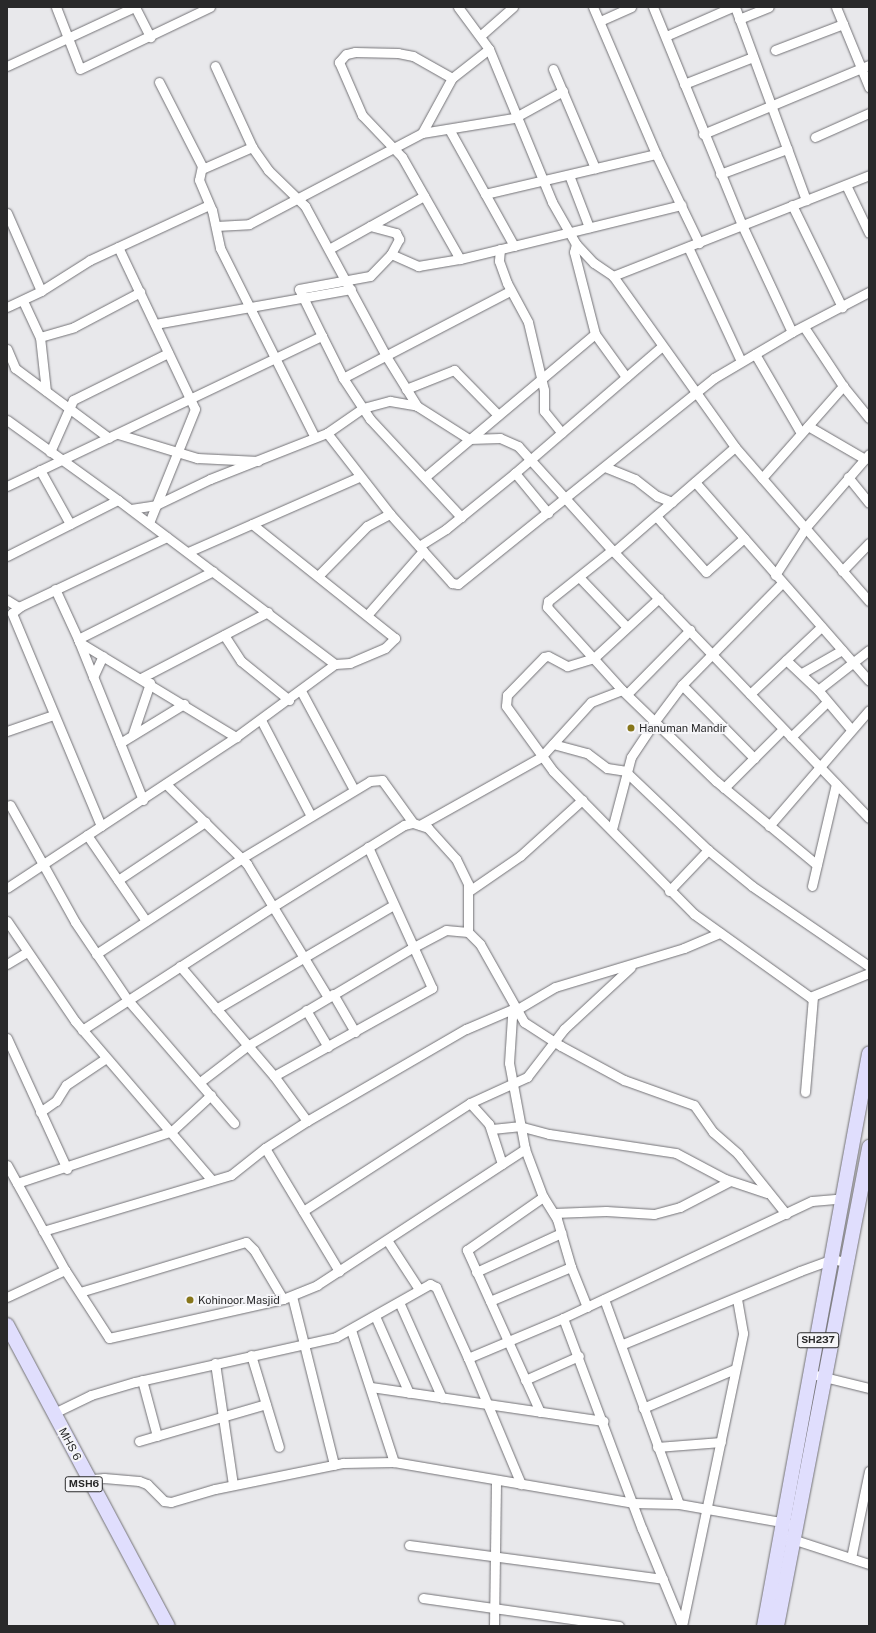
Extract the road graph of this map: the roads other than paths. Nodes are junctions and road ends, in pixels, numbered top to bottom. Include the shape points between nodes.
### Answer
1 (56, 7) edge
2 (135, 7) edge
3 (210, 7) edge
4 (458, 7) edge
5 (513, 7) edge
6 (593, 7) edge
7 (631, 7) edge
8 (653, 7) edge
9 (734, 7) edge
10 (769, 7) edge
11 (836, 7) edge
12 (739, 19) junction
13 (600, 21) junction
14 (843, 24) junction
15 (480, 36) junction
16 (666, 36) junction
17 (150, 37) junction
18 (69, 39) junction
19 (489, 49) junction
20 (775, 50) dead end
21 (753, 56) junction
22 (7, 66) edge
23 (215, 66) dead end
24 (865, 67) edge
25 (553, 69) dead end
26 (452, 78) junction
27 (159, 82) dead end
28 (684, 84) junction
29 (869, 87) edge
30 (563, 91) junction
31 (772, 108) junction
32 (869, 113) edge
33 (519, 117) junction
34 (449, 129) junction
35 (422, 133) junction
36 (703, 134) junction
37 (815, 137) dead end
38 (252, 147) junction
39 (394, 148) junction
40 (787, 148) junction
41 (656, 154) junction
42 (595, 168) junction
43 (202, 169) junction
44 (720, 174) junction
45 (569, 175) junction
46 (869, 175) edge
47 (544, 180) junction
48 (846, 185) junction
49 (485, 194) junction
50 (424, 196) junction
51 (299, 198) junction
52 (806, 200) junction
53 (209, 204) junction
54 (681, 205) junction
55 (792, 205) junction
56 (7, 213) edge
57 (742, 225) junction
58 (216, 226) junction
59 (370, 226) junction
60 (589, 227) junction
61 (569, 232) junction
62 (869, 233) edge
63 (699, 243) junction
64 (576, 244) junction
65 (514, 246) junction
66 (118, 247) junction
67 (688, 247) junction
68 (329, 249) junction
69 (500, 249) junction
70 (391, 254) junction
71 (460, 259) junction
72 (613, 276) junction
73 (346, 280) junction
74 (350, 289) junction
75 (41, 291) junction
76 (510, 291) junction
77 (140, 292) junction
78 (869, 292) edge
79 (302, 297) junction
80 (23, 301) junction
81 (248, 305) junction
82 (7, 307) edge
83 (842, 307) junction
84 (154, 324) junction
85 (804, 327) junction
86 (792, 332) junction
87 (595, 334) junction
88 (40, 336) junction
89 (322, 336) junction
90 (662, 346) junction
91 (7, 350) edge
92 (168, 353) junction
93 (754, 354) junction
94 (386, 356) junction
95 (275, 358) junction
96 (741, 361) junction
97 (626, 377) junction
98 (343, 378) junction
99 (540, 380) junction
100 (843, 386) junction
101 (406, 389) junction
102 (46, 391) junction
103 (695, 394) junction
104 (190, 399) junction
105 (417, 406) junction
106 (69, 407) junction
107 (363, 408) junction
108 (498, 415) junction
109 (869, 418) edge
110 (7, 420) edge
111 (804, 430) junction
112 (327, 433) junction
113 (562, 433) junction
114 (113, 436) junction
115 (314, 436) junction
116 (469, 439) junction
117 (735, 447) junction
118 (50, 452) junction
119 (178, 453) junction
120 (532, 459) junction
121 (864, 459) edge
122 (62, 460) junction
123 (260, 461) junction
124 (605, 467) junction
125 (869, 468) edge
126 (40, 470) junction
127 (515, 473) junction
128 (359, 476) junction
129 (425, 477) junction
130 (848, 477) junction
131 (762, 478) junction
132 (695, 482) junction
133 (7, 486) edge
134 (567, 498) junction
135 (118, 500) junction
136 (672, 502) junction
137 (869, 503) edge
138 (156, 505) junction
139 (131, 509) junction
140 (548, 513) junction
141 (390, 514) junction
142 (656, 516) junction
143 (461, 517) junction
144 (149, 523) junction
145 (70, 524) junction
146 (252, 524) junction
147 (806, 527) junction
148 (167, 537) junction
149 (744, 538) junction
150 (869, 543) edge
151 (421, 549) junction
152 (613, 551) junction
153 (188, 552) junction
154 (7, 556) edge
155 (213, 571) junction
156 (842, 571) junction
157 (775, 575) junction
158 (318, 576) junction
159 (578, 577) junction
160 (782, 582) junction
161 (56, 589) junction
162 (659, 598) junction
163 (7, 600) edge
164 (869, 601) edge
165 (12, 612) edge
166 (268, 612) junction
167 (368, 614) junction
168 (626, 627) junction
169 (820, 627) junction
170 (690, 630) junction
171 (224, 635) junction
172 (78, 640) junction
173 (842, 650) junction
174 (869, 650) edge
175 (713, 654) junction
176 (103, 656) junction
177 (594, 658) junction
178 (786, 660) junction
179 (335, 664) junction
180 (854, 664) junction
181 (802, 674) junction
182 (93, 677) junction
183 (142, 678) junction
184 (869, 681) edge
185 (150, 683) junction
186 (682, 685) junction
187 (818, 690) junction
188 (301, 691) junction
189 (625, 692) junction
190 (750, 694) junction
191 (289, 700) junction
192 (827, 702) junction
193 (184, 704) junction
194 (869, 710) edge
195 (53, 715) junction
196 (261, 720) junction
197 (655, 721) junction
198 (850, 728) junction
199 (783, 729) junction
200 (7, 731) edge
201 (133, 733) junction
202 (236, 737) junction
203 (791, 737) junction
204 (120, 743) junction
205 (553, 744) junction
206 (541, 757) junction
207 (754, 758) junction
208 (820, 768) junction
209 (625, 771) junction
210 (166, 784) junction
211 (836, 784) junction
212 (724, 788) junction
213 (354, 790) junction
214 (143, 800) junction
215 (582, 800) junction
216 (10, 805) dead end
217 (312, 816) junction
218 (869, 818) edge
219 (205, 822) junction
220 (416, 824) junction
221 (101, 826) junction
222 (769, 826) junction
223 (612, 829) junction
224 (87, 835) junction
225 (368, 847) junction
226 (708, 850) junction
227 (242, 858) junction
228 (42, 864) junction
229 (817, 865) junction
230 (118, 880) junction
231 (812, 886) dead end
232 (7, 888) edge
233 (469, 891) junction
234 (669, 891) junction
235 (393, 905) junction
236 (274, 906) junction
237 (7, 921) edge
238 (146, 921) junction
239 (468, 932) junction
240 (720, 933) junction
241 (412, 948) junction
242 (27, 952) junction
243 (96, 954) junction
244 (303, 955) junction
245 (7, 964) edge
246 (635, 964) junction
247 (180, 966) junction
248 (869, 966) edge
249 (869, 973) edge
250 (331, 995) junction
251 (813, 997) junction
252 (128, 999) junction
253 (216, 1009) junction
254 (516, 1009) junction
255 (306, 1010) junction
256 (82, 1030) junction
257 (355, 1032) junction
258 (7, 1038) edge
259 (553, 1041) junction
260 (247, 1046) junction
261 (328, 1047) junction
262 (869, 1054) edge
263 (106, 1058) junction
264 (274, 1076) junction
265 (200, 1082) junction
266 (512, 1085) junction
267 (805, 1092) dead end
268 (211, 1095) junction
269 (470, 1103) junction
270 (40, 1112) junction
271 (234, 1122) dead end
272 (307, 1122) junction
273 (519, 1126) junction
274 (492, 1129) junction
275 (172, 1131) junction
276 (869, 1147) edge
277 (265, 1148) junction
278 (525, 1150) junction
279 (869, 1151) edge
280 (502, 1164) junction
281 (7, 1165) edge
282 (67, 1169) junction
283 (212, 1180) junction
284 (730, 1181) junction
285 (17, 1183) junction
286 (767, 1193) junction
287 (543, 1197) junction
288 (844, 1198) junction
289 (303, 1211) junction
290 (554, 1213) junction
291 (786, 1214) junction
292 (43, 1231) junction
293 (562, 1234) junction
294 (387, 1240) junction
295 (833, 1259) junction
296 (848, 1263) junction
297 (571, 1267) junction
298 (65, 1270) junction
299 (339, 1271) junction
300 (476, 1272) junction
301 (419, 1289) junction
302 (80, 1292) junction
303 (7, 1297) edge
304 (288, 1297) junction
305 (604, 1299) junction
306 (736, 1299) junction
307 (490, 1301) junction
308 (399, 1302) junction
309 (587, 1307) junction
310 (374, 1316) junction
311 (563, 1318) junction
312 (7, 1325) edge
313 (351, 1330) junction
314 (508, 1341) junction
315 (7, 1342) edge
316 (303, 1343) junction
317 (623, 1344) junction
318 (251, 1355) junction
319 (579, 1356) junction
320 (468, 1358) junction
321 (215, 1363) junction
322 (736, 1369) junction
323 (818, 1376) junction
324 (142, 1380) junction
325 (525, 1380) junction
326 (371, 1387) junction
327 (869, 1388) edge
328 (409, 1393) junction
329 (442, 1398) junction
330 (266, 1404) junction
331 (487, 1405) junction
332 (643, 1408) junction
333 (540, 1412) junction
334 (54, 1413) junction
335 (223, 1416) junction
336 (604, 1421) junction
337 (158, 1436) junction
338 (139, 1441) dead end
339 (721, 1442) junction
340 (657, 1446) junction
341 (278, 1447) dead end
342 (394, 1462) junction
343 (334, 1465) junction
344 (869, 1471) edge
345 (86, 1480) junction
346 (496, 1480) junction
347 (521, 1484) junction
348 (233, 1485) junction
349 (633, 1502) junction
350 (679, 1504) junction
351 (708, 1509) junction
352 (789, 1530) junction
353 (409, 1545) dead end
354 (496, 1558) junction
355 (851, 1558) junction
356 (869, 1564) edge
357 (663, 1579) junction
358 (424, 1598) dead end
359 (494, 1607) junction
360 (160, 1626) edge
361 (168, 1626) edge
362 (494, 1626) edge
363 (619, 1626) edge
364 (682, 1626) edge
365 (764, 1626) edge
366 (777, 1626) edge

1 - 18 street
2 - 17 street
2 - 18 street
3 - 17 street
4 - 15 street
5 - 15 street
6 - 13 street
7 - 13 street
8 - 16 street
9 - 12 street
9 - 16 street
10 - 12 street
11 - 14 street
12 - 21 street
13 - 41 street
14 - 20 street
14 - 24 street
15 - 19 street
16 - 28 street
17 - 18 street via 80,69
18 - 22 street
19 - 26 street
19 - 33 street
21 - 28 street
21 - 31 street
23 - 38 street
24 - 29 street
24 - 31 street
25 - 30 street
26 - 35 street
26 - 39 street via 413,56 398,53 355,52 340,58 339,62 360,111
27 - 43 street
28 - 36 street
30 - 33 street
30 - 42 street
31 - 36 street
31 - 40 street
32 - 37 street
33 - 34 street
33 - 47 street
34 - 35 street
34 - 49 street
35 - 39 street
36 - 44 street
38 - 43 street
38 - 51 street via 268,170
39 - 50 street
39 - 51 street
40 - 44 street
40 - 52 street
41 - 42 street
41 - 54 street
42 - 45 street
43 - 53 street via 199,180
44 - 57 street
45 - 47 street
45 - 60 street
46 - 48 street
47 - 49 street
47 - 61 street
48 - 52 street
48 - 62 street
49 - 65 street
50 - 59 street
50 - 71 street
51 - 58 street via 249,224
51 - 68 street
52 - 55 street
53 - 58 street
53 - 66 street
54 - 60 street
54 - 63 street
55 - 57 street
55 - 83 street
56 - 75 street
57 - 63 street
57 - 86 street
58 - 81 street via 220,248
59 - 68 street
59 - 70 street via 396,232 398,239
60 - 61 street
61 - 64 street
61 - 65 street
63 - 67 street
64 - 72 street via 594,263
64 - 87 street via 574,252
65 - 69 street
66 - 75 street via 90,260
66 - 77 street
67 - 72 street
67 - 96 street
68 - 73 street
69 - 71 street
69 - 76 street via 500,266
70 - 71 street via 418,266
70 - 73 street via 374,274
72 - 90 street
73 - 74 street
73 - 79 street via 300,288
74 - 79 street
74 - 94 street
75 - 80 street
76 - 94 street
76 - 99 street via 528,322
77 - 84 street
77 - 88 street via 74,326
78 - 83 street
79 - 81 street
79 - 89 street
80 - 82 street
80 - 88 street
81 - 84 street
81 - 95 street
83 - 85 street
84 - 92 street
85 - 86 street
85 - 100 street
86 - 93 street
87 - 97 street
87 - 99 street
88 - 102 street
89 - 95 street
89 - 98 street
90 - 97 street
90 - 103 street
91 - 102 street via 11,365
92 - 104 street
92 - 106 street via 74,400
93 - 96 street
93 - 111 street
94 - 98 street
94 - 101 street
95 - 104 street
95 - 115 street
96 - 103 street
97 - 113 street
98 - 107 street
99 - 108 street
99 - 113 street via 544,411
100 - 109 street
100 - 111 street
101 - 105 street
101 - 108 street via 454,370
102 - 106 street
103 - 117 street
103 - 124 street
104 - 114 street
104 - 119 street via 195,411
105 - 107 street via 390,401
105 - 116 street
106 - 114 street
106 - 118 street via 63,427
107 - 112 street
107 - 129 street
108 - 116 street
110 - 118 street
111 - 121 street
111 - 131 street
112 - 115 street
112 - 128 street
113 - 120 street
114 - 119 street
114 - 122 street
115 - 123 street
116 - 120 street via 509,440
116 - 129 street
117 - 131 street
117 - 132 street
118 - 122 street
119 - 123 street via 197,458
119 - 138 street
120 - 127 street
120 - 134 street
121 - 125 street
121 - 130 street
122 - 126 street
122 - 135 street
123 - 138 street via 210,479
124 - 134 street
124 - 136 street via 635,479 657,496
126 - 133 street
126 - 145 street
127 - 140 street
127 - 143 street
128 - 141 street
128 - 146 street
129 - 143 street
130 - 137 street
130 - 147 street
131 - 147 street
132 - 136 street
132 - 149 street
134 - 140 street
134 - 152 street
135 - 139 street
135 - 145 street
136 - 142 street
138 - 139 street
138 - 144 street
139 - 144 street
140 - 151 street via 458,584 452,583
141 - 151 street
141 - 158 street via 367,526
142 - 149 street via 706,572
142 - 152 street
143 - 151 street
144 - 148 street
145 - 154 street
146 - 153 street
146 - 158 street
147 - 156 street
147 - 157 street
148 - 153 street
148 - 161 street
149 - 157 street
150 - 156 street
151 - 167 street
152 - 159 street
152 - 162 street
153 - 155 street
155 - 166 street
155 - 172 street
156 - 164 street
157 - 160 street
158 - 167 street
159 - 168 street
159 - 177 street via 548,601 547,607
160 - 169 street
160 - 175 street
161 - 165 street
161 - 172 street
162 - 168 street
162 - 170 street
163 - 165 street
165 - 195 street
166 - 171 street
166 - 179 street
167 - 179 street via 392,634 395,640 350,663
168 - 177 street
169 - 173 street
169 - 178 street
170 - 175 street
170 - 189 street
171 - 183 street
171 - 191 street via 240,661
172 - 176 street
172 - 182 street
173 - 180 street
173 - 181 street
174 - 180 street
175 - 186 street
175 - 190 street
176 - 182 street
176 - 183 street
177 - 189 street
177 - 206 street via 568,666 546,656 507,695 506,706
178 - 181 street
178 - 190 street
179 - 188 street
180 - 184 street
180 - 187 street
181 - 187 street
182 - 204 street
183 - 185 street
185 - 193 street
185 - 201 street
186 - 197 street
186 - 207 street
187 - 192 street
188 - 191 street
188 - 213 street
189 - 197 street
189 - 205 street via 591,702
190 - 199 street
191 - 196 street
192 - 198 street
192 - 203 street
193 - 201 street
193 - 202 street
194 - 198 street
195 - 200 street
195 - 221 street
196 - 202 street
196 - 217 street
197 - 209 street via 631,757
197 - 212 street
198 - 208 street
199 - 203 street
199 - 207 street
201 - 204 street
202 - 210 street
203 - 208 street
204 - 214 street
205 - 206 street
205 - 209 street via 587,753 607,768
206 - 215 street
206 - 220 street
207 - 212 street
208 - 211 street
208 - 222 street
209 - 223 street
209 - 226 street
210 - 214 street
210 - 219 street
211 - 218 street
211 - 229 street
212 - 222 street
213 - 217 street
213 - 220 street via 374,779 382,780
214 - 221 street
215 - 223 street
215 - 233 street via 520,856
216 - 228 street
217 - 227 street
219 - 227 street
219 - 230 street
220 - 225 street via 397,828
220 - 233 street via 437,836 456,858
221 - 224 street
222 - 229 street
223 - 234 street
224 - 228 street
224 - 230 street
225 - 235 street
225 - 236 street
226 - 234 street
226 - 248 street via 752,886
227 - 236 street
227 - 238 street
228 - 232 street
228 - 243 street
229 - 231 street
230 - 238 street
233 - 239 street
234 - 240 street
235 - 241 street
235 - 244 street
236 - 244 street
236 - 247 street
237 - 242 street
238 - 243 street
239 - 241 street via 446,930
239 - 254 street via 480,944
240 - 246 street
240 - 251 street
241 - 250 street
241 - 257 street via 432,986 431,990
242 - 245 street
242 - 256 street
243 - 252 street
244 - 250 street
244 - 253 street
246 - 254 street via 555,987
246 - 259 street
247 - 252 street
247 - 253 street
249 - 251 street
250 - 255 street
250 - 257 street
251 - 267 street
252 - 256 street
252 - 265 street
253 - 260 street
254 - 259 street via 524,1022
254 - 266 street via 512,1017 508,1048
254 - 272 street via 466,1029
255 - 260 street
255 - 261 street
256 - 263 street
257 - 261 street
258 - 270 street
259 - 266 street via 531,1074
259 - 286 street via 624,1080 694,1105 713,1132 738,1154
260 - 264 street
260 - 265 street
261 - 264 street
262 - 288 main road, SH237
263 - 270 street via 66,1085 56,1101
263 - 275 street
264 - 272 street
265 - 268 street
266 - 269 street
266 - 273 street
268 - 271 street
268 - 275 street
269 - 274 street
269 - 289 street
270 - 282 street
272 - 277 street
273 - 274 street
273 - 278 street
273 - 284 street via 549,1134 676,1154
274 - 280 street
275 - 282 street
275 - 283 street
276 - 279 main road, SH237
277 - 283 street via 231,1175
277 - 289 street
278 - 280 street
278 - 287 street
279 - 296 main road, SH237
280 - 294 street
281 - 285 street
282 - 285 street
283 - 292 street
284 - 286 street
284 - 290 street via 680,1207 654,1214 606,1211
285 - 292 street
286 - 291 street
287 - 290 street
287 - 300 street via 469,1247 467,1252
288 - 291 street via 812,1201
288 - 295 main road, SH237
289 - 299 street
290 - 293 street
291 - 305 street
292 - 298 street
293 - 297 street
293 - 300 street
294 - 299 street
294 - 301 street
295 - 296 street
295 - 306 street
295 - 323 main road, SH237
296 - 323 main road, SH237
297 - 307 street
297 - 309 street
298 - 302 street
298 - 303 street
299 - 304 street via 317,1285
300 - 307 street
301 - 308 street
301 - 320 street via 430,1284 436,1287
302 - 304 street via 109,1338
302 - 304 street via 246,1242
304 - 316 street
305 - 309 street
305 - 317 street
306 - 317 street
306 - 322 street via 743,1333
307 - 314 street
308 - 310 street
308 - 329 street
309 - 311 street
310 - 313 street
310 - 328 street
311 - 314 street
311 - 319 street
312 - 334 main road, MHS 6
313 - 316 street via 328,1340
313 - 326 street
314 - 320 street
314 - 325 street
315 - 345 main road, MSH6
316 - 318 street
316 - 343 street
317 - 332 street
318 - 321 street
318 - 330 street
319 - 325 street
319 - 336 street
320 - 331 street
321 - 324 street
321 - 335 street
322 - 332 street
322 - 339 street
323 - 327 street
323 - 352 main road, SH237
324 - 334 street via 91,1395
324 - 337 street
325 - 333 street
326 - 328 street
326 - 342 street
328 - 329 street
329 - 331 street
330 - 335 street
330 - 341 street
331 - 333 street
331 - 347 street
332 - 340 street
333 - 336 street
334 - 345 main road, MHS 6
335 - 337 street
335 - 348 street
336 - 349 street
337 - 338 street
339 - 340 street
339 - 351 street
340 - 350 street
342 - 343 street via 361,1461
342 - 346 street
343 - 348 street
344 - 355 street
345 - 348 street via 138,1481 147,1484 167,1502
345 - 360 main road, MSH6
345 - 361 main road, MHS 6
346 - 347 street
346 - 354 street
347 - 349 street
349 - 350 street
349 - 357 street
350 - 351 street
351 - 352 street
351 - 364 street
352 - 355 street
352 - 365 main road, SH237
352 - 366 main road, SH237
353 - 354 street
354 - 357 street
354 - 359 street
355 - 356 street
357 - 364 street
358 - 359 street
359 - 362 street
359 - 363 street

